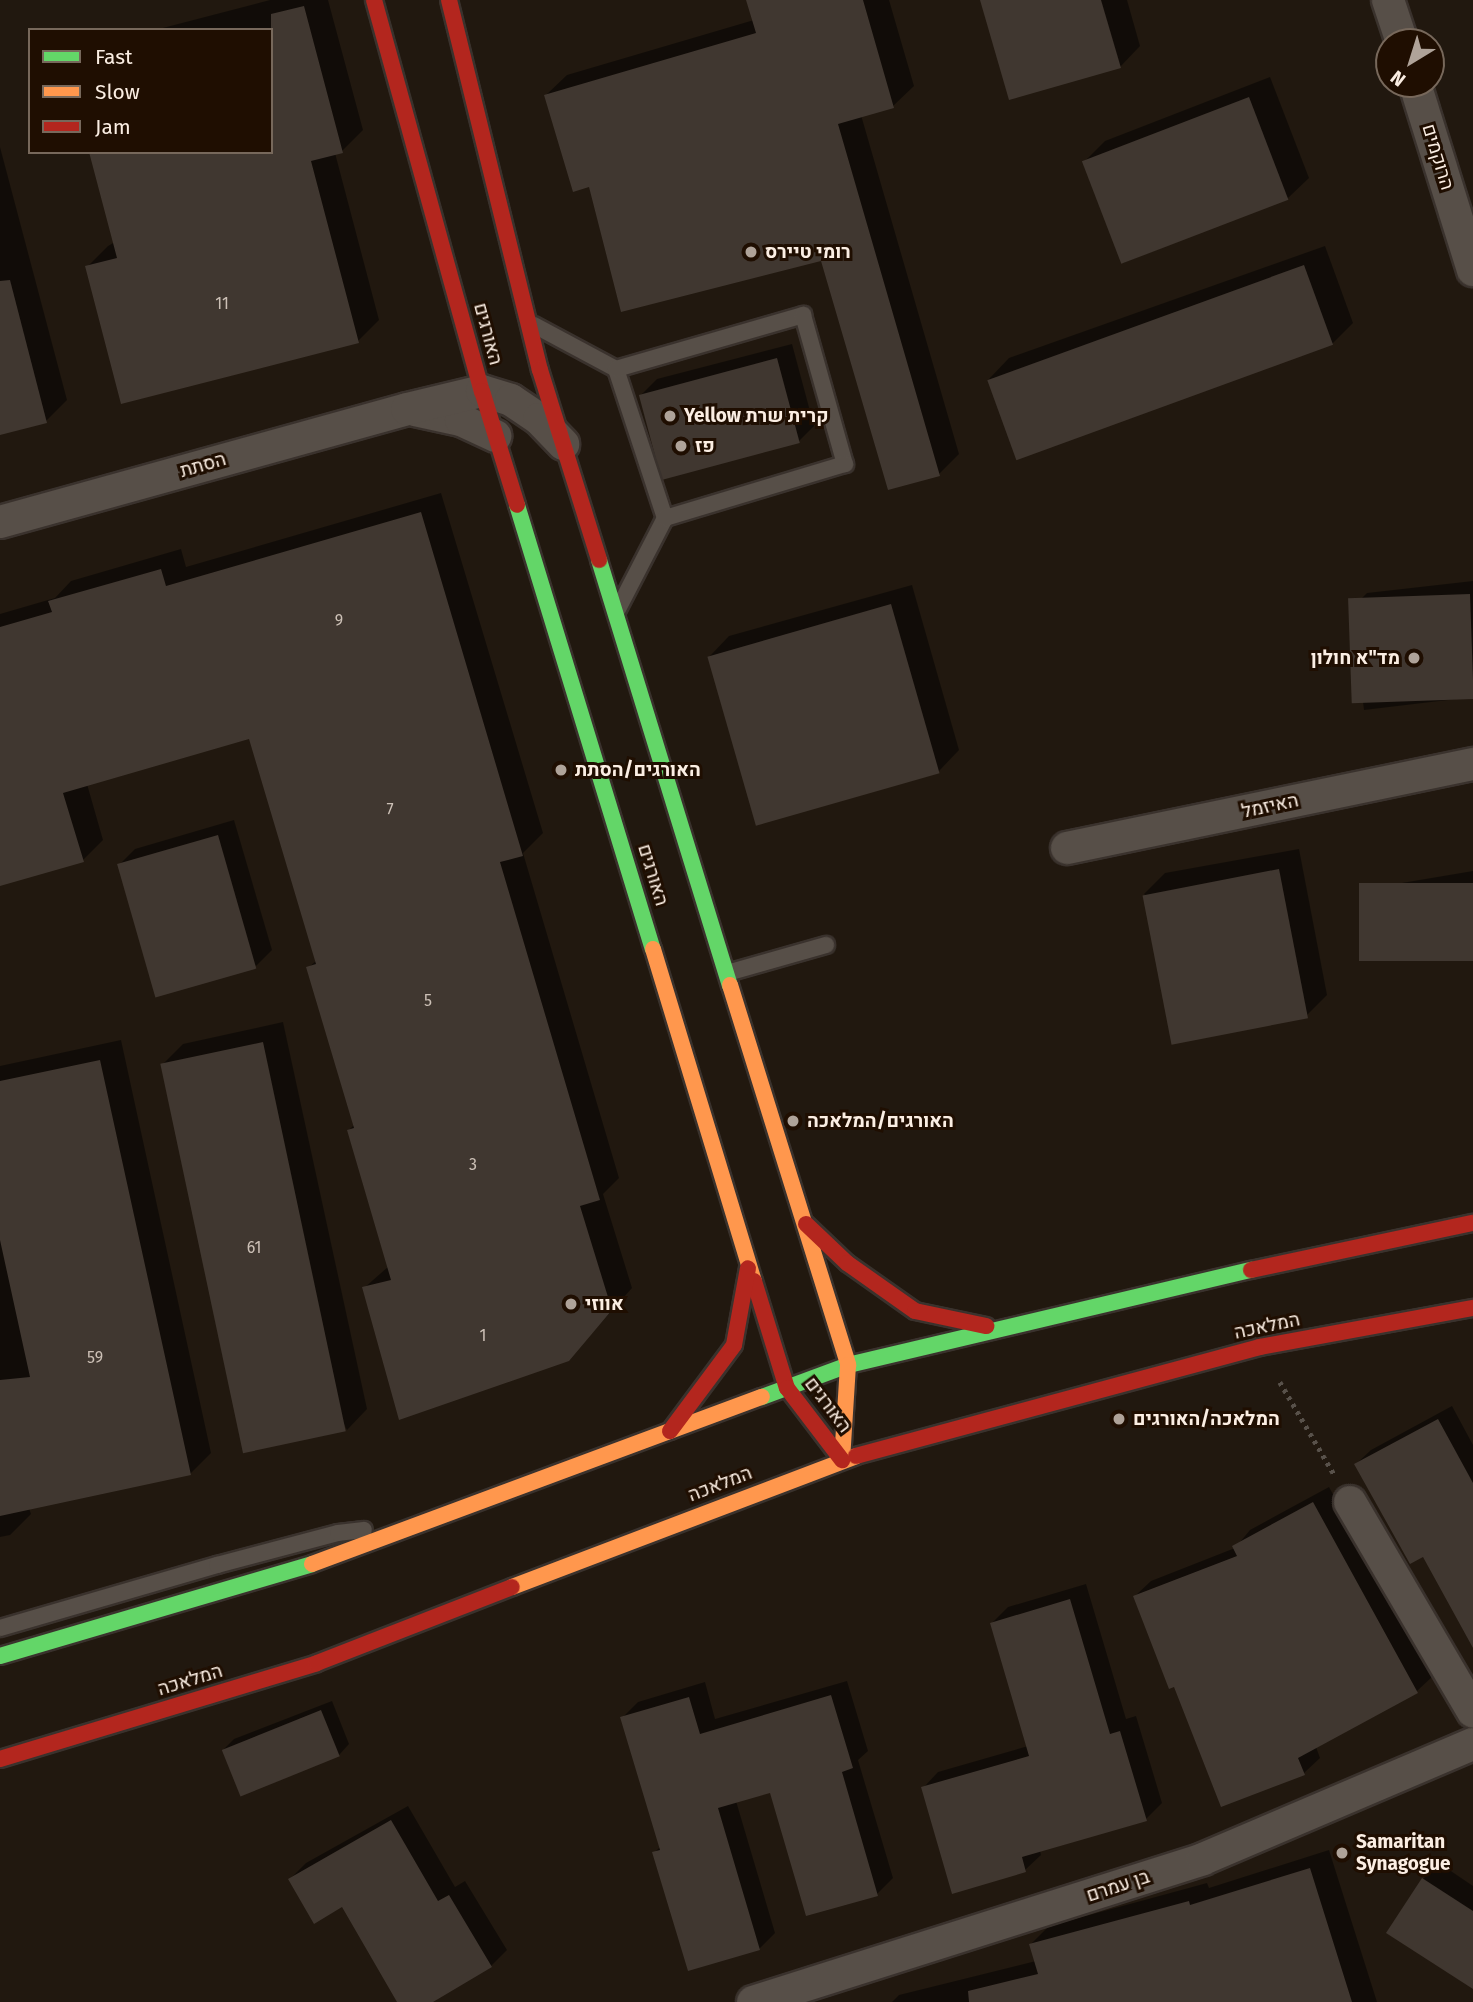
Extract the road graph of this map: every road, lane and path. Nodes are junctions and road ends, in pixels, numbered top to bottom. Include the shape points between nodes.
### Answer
1 (374, 0) edge
2 (449, 0) edge
3 (1388, 0) edge
4 (1397, 28) edge
5 (1419, 98) edge
6 (1473, 270) edge
7 (529, 322) junction
8 (616, 369) junction
9 (482, 391) junction
10 (407, 409) junction
11 (495, 436) junction
12 (563, 444) junction
13 (665, 518) junction
14 (0, 522) edge
15 (616, 614) junction
16 (1473, 764) edge
17 (1067, 848) dead end
18 (826, 945) dead end
19 (727, 973) junction
20 (804, 1222) junction
21 (1473, 1223) edge
22 (750, 1259) junction
23 (1473, 1308) edge
24 (998, 1328) junction
25 (1260, 1347) junction
26 (848, 1365) junction
27 (787, 1388) junction
28 (670, 1431) junction
29 (842, 1460) junction
30 (1350, 1502) joint
31 (419, 1523) junction
32 (0, 1628) edge
33 (0, 1656) edge
34 (1473, 1712) edge
35 (1473, 1744) edge
36 (0, 1759) edge
37 (753, 2002) edge

1 - 9 main road, האורגים
2 - 7 main road, האורגים
3 - 4 street
5 - 6 street, הרוקמים
7 - 8 lane
7 - 12 main road, האורגים
8 - 13 lane
8 - 13 lane via 803,315 845,464
9 - 10 street, הסתת
9 - 11 main road, האורגים
9 - 12 street via 511,400
10 - 11 street, הסתת via 461,420
10 - 14 street, הסתת
11 - 22 main road, האורגים
12 - 15 main road, האורגים
13 - 15 lane
15 - 19 main road, האורגים
16 - 17 street, האיזמל
18 - 19 lane
19 - 20 main road, האורגים
20 - 24 main road via 847,1262 915,1311
20 - 26 main road, האורגים
21 - 24 main road
22 - 27 main road, האורגים
22 - 28 main road via 734,1345
23 - 25 main road, המלאכה
24 - 26 main road
25 - 29 main road, המלאכה
25 - 30 path
26 - 27 main road
26 - 29 main road, האורגים
27 - 28 main road
27 - 29 main road, האורגים
28 - 31 main road
29 - 36 main road, המלאכה via 317,1663
30 - 34 street
31 - 32 lane via 338,1533
31 - 33 main road via 327,1560
35 - 37 street, בן עמרם via 1203,1859

